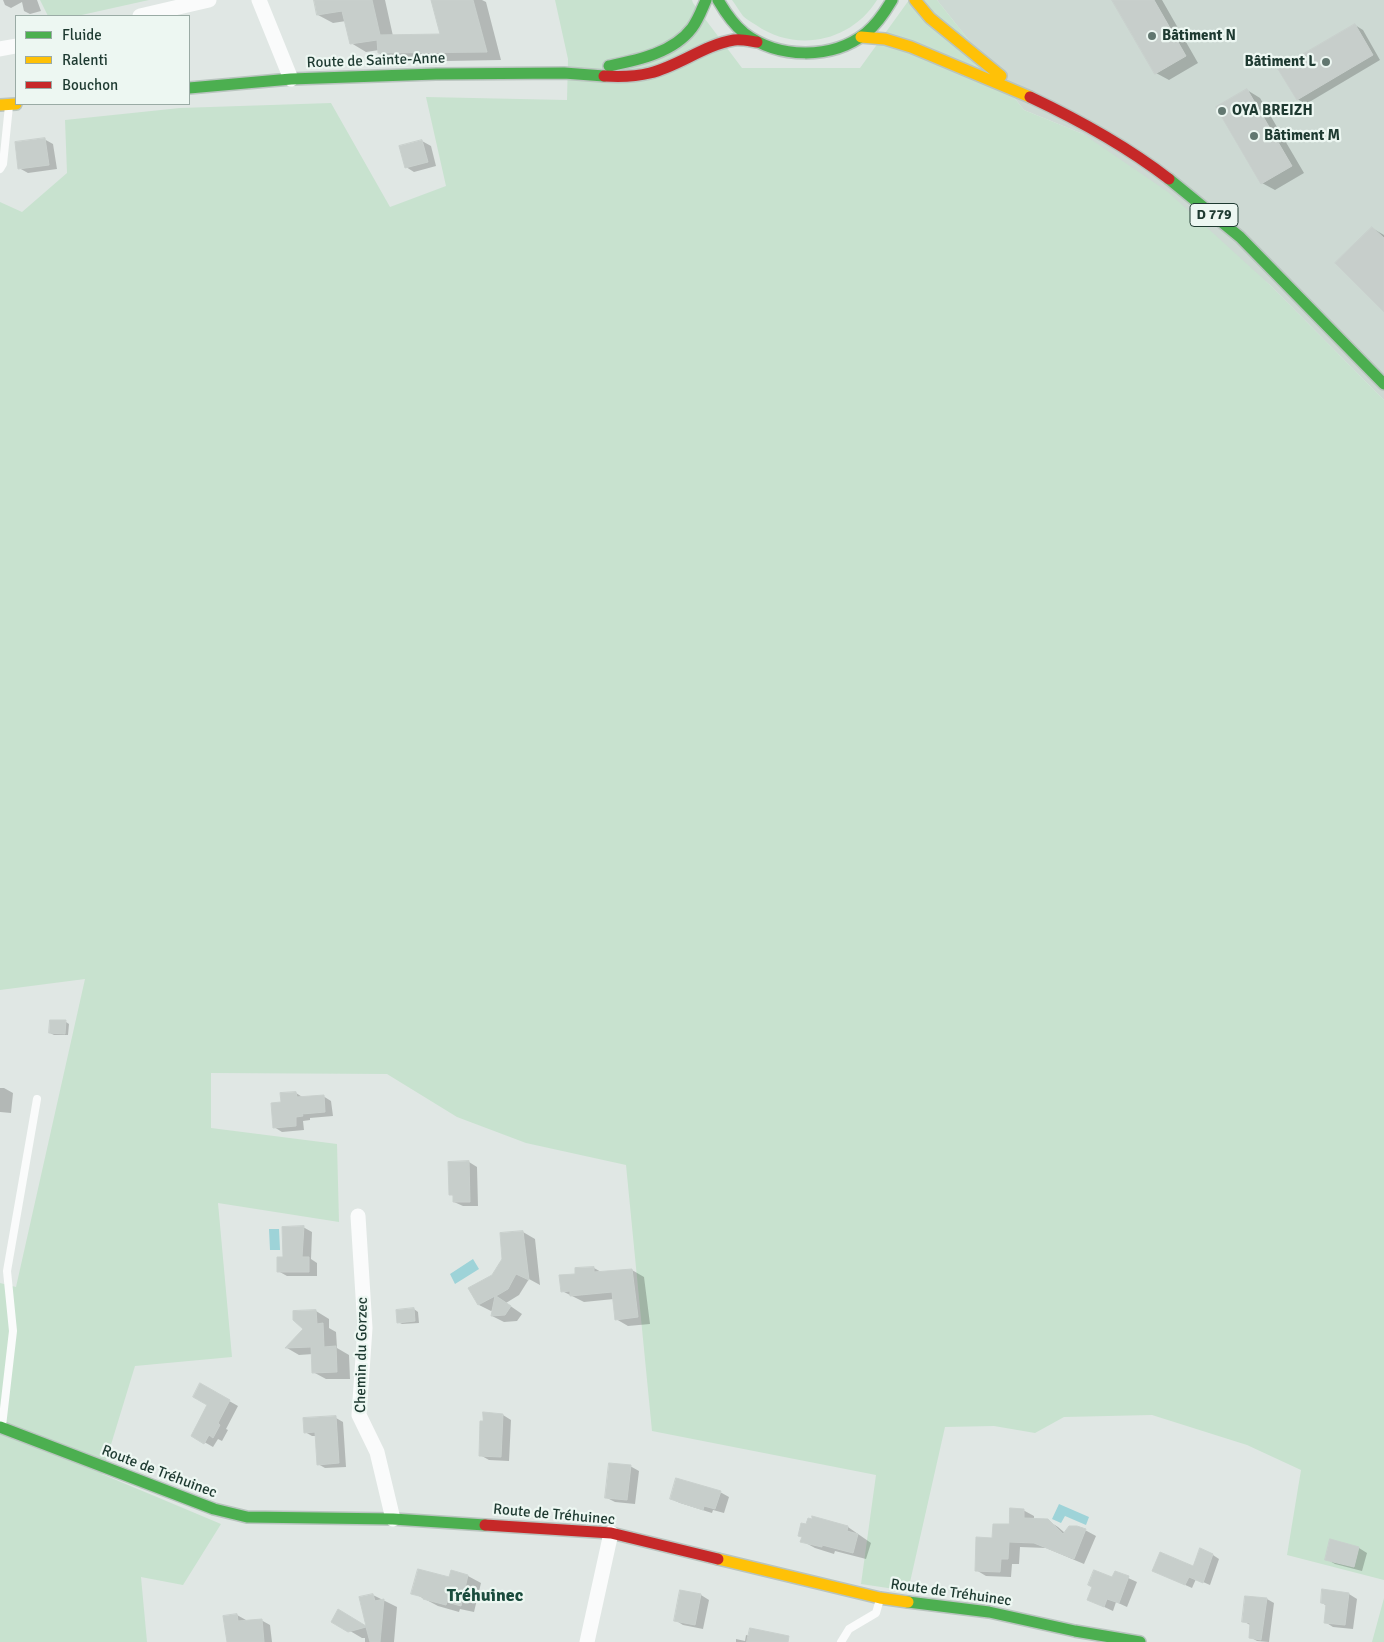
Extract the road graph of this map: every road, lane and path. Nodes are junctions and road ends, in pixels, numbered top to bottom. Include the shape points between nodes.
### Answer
1 (209, 0) edge
2 (259, 0) edge
3 (706, 0) edge
4 (718, 0) edge
5 (892, 0) edge
6 (915, 0) edge
7 (144, 15) edge
8 (860, 37) junction
9 (757, 42) junction
10 (15, 46) edge
11 (0, 49) edge
12 (951, 50) dead end
13 (995, 71) junction
14 (564, 73) junction
15 (291, 79) junction
16 (190, 88) edge
17 (1012, 88) junction
18 (8, 104) edge
19 (0, 169) edge
20 (1384, 384) edge
21 (37, 1099) dead end
22 (358, 1216) dead end
23 (1, 1427) edge
24 (393, 1519) junction
25 (611, 1534) junction
26 (880, 1598) junction
27 (1075, 1636) edge
28 (587, 1642) edge
29 (841, 1642) edge
30 (1140, 1642) edge

1 - 7 street
2 - 15 street
3 - 14 main road, Route de Sainte-Anne via 691,29 678,41 654,54 630,62
4 - 9 main road via 738,27
5 - 8 main road via 881,19
6 - 13 main road, D 779 via 930,18
8 - 9 main road via 836,49 810,54 783,52
8 - 17 main road, D 779 via 885,39 911,47
9 - 14 main road, Route de Sainte-Anne via 725,42 651,73 627,77
10 - 11 street
12 - 13 main road, D 779
13 - 17 main road, D 779
14 - 15 main road, Route de Sainte-Anne
15 - 16 main road, Route de Sainte-Anne
17 - 20 main road, D 779 via 1074,118 1139,156 1192,196 1240,237
18 - 19 lane
21 - 23 lane via 7,1270 13,1331
22 - 24 street, Chemin du Gorzec via 365,1328 359,1415 377,1452
23 - 24 main road, Route de Tréhuinec via 214,1510 247,1517
24 - 25 main road, Route de Tréhuinec
25 - 26 main road, Route de Tréhuinec
25 - 28 street
26 - 27 main road, Route de Tréhuinec via 989,1612
26 - 29 lane via 876,1613 848,1629
27 - 30 main road, Route de Tréhuinec

